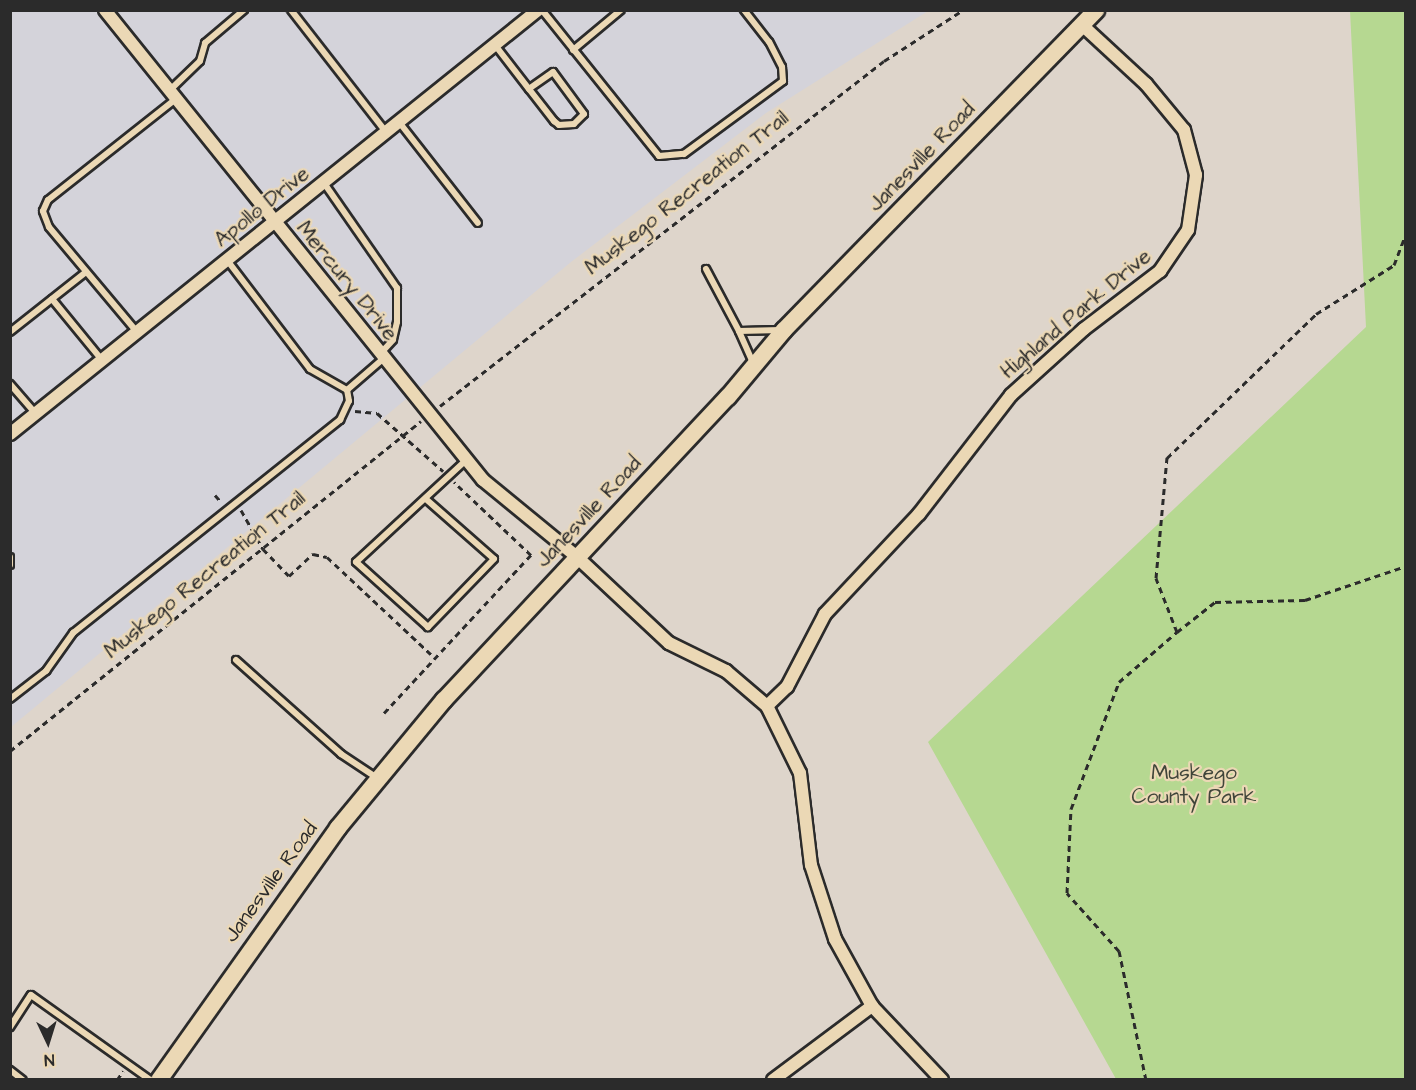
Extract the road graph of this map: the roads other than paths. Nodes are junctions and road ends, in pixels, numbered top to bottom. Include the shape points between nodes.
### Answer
1 (105, 10) edge
2 (244, 10) edge
3 (291, 10) edge
4 (540, 10) edge
5 (621, 10) edge
6 (744, 10) edge
7 (1096, 10) edge
8 (1082, 25) junction
9 (495, 45) junction
10 (573, 50) junction
11 (529, 89) junction
12 (173, 95) junction
13 (399, 122) junction
14 (387, 132) junction
15 (324, 183) junction
16 (274, 222) junction
17 (478, 223) dead end
18 (227, 260) junction
19 (706, 269) dead end
20 (86, 272) junction
21 (52, 299) junction
22 (784, 330) junction
23 (739, 331) junction
24 (10, 332) edge
25 (137, 332) junction
26 (382, 356) junction
27 (102, 360) junction
28 (755, 367) junction
29 (10, 384) edge
30 (347, 390) junction
31 (36, 414) junction
32 (10, 434) edge
33 (466, 460) junction
34 (427, 500) junction
35 (10, 557) edge
36 (577, 557) junction
37 (10, 565) edge
38 (236, 660) dead end
39 (10, 699) edge
40 (767, 706) junction
41 (377, 778) junction
42 (872, 1006) junction
43 (10, 1027) edge
44 (10, 1070) edge
45 (23, 1080) edge
46 (150, 1080) edge
47 (159, 1080) edge
48 (772, 1080) edge
49 (942, 1080) edge

1 - 12 street, Mercury Drive
2 - 12 lane via 205,43 200,61
3 - 14 lane
4 - 9 street, Apollo Drive
4 - 10 lane
5 - 10 lane
6 - 10 lane via 769,42 782,67 783,81 684,154 659,156
7 - 8 main road, Janesville Road
8 - 22 main road, Janesville Road
8 - 40 street, Highland Park Drive via 1153,92 1184,129 1196,175 1188,230 1160,271 1084,329 1011,395 920,514 825,614 787,687
9 - 11 lane
9 - 13 street, Apollo Drive
11 - 11 lane via 559,125 574,124 584,114 553,72
12 - 16 street, Mercury Drive
12 - 20 lane via 48,200 43,219
13 - 14 street, Apollo Drive
13 - 17 lane
14 - 15 street, Apollo Drive
15 - 16 street, Apollo Drive
15 - 26 lane via 397,288 397,322 393,340
16 - 18 street, Apollo Drive
16 - 26 street, Mercury Drive
18 - 25 street, Apollo Drive
18 - 30 lane via 310,369
19 - 23 lane
20 - 21 lane
20 - 25 lane
21 - 24 lane
21 - 27 lane
22 - 23 lane
22 - 28 main road, Janesville Road
23 - 28 lane
25 - 27 street, Apollo Drive
26 - 30 lane
26 - 33 street, Mercury Drive
27 - 31 street, Apollo Drive
28 - 36 main road, Janesville Road
29 - 31 lane
30 - 39 lane via 349,401 340,420 73,633 46,671
31 - 32 street, Apollo Drive
33 - 34 lane
33 - 36 street, Mercury Drive via 483,480
34 - 34 lane via 356,562 428,627 494,559
35 - 37 lane
36 - 40 street, Mercury Drive via 669,643 726,671
36 - 41 main road, Janesville Road
38 - 41 lane via 341,754
40 - 42 street via 800,773 811,865 824,914
41 - 47 main road, Janesville Road
42 - 48 street
42 - 49 street
43 - 46 lane via 32,995
44 - 45 lane

